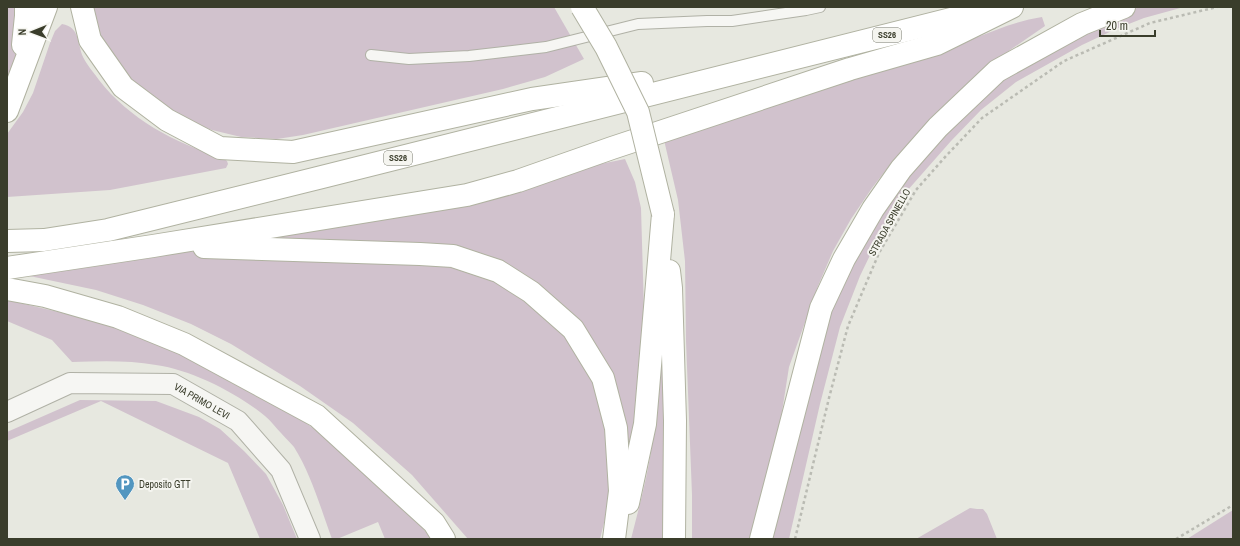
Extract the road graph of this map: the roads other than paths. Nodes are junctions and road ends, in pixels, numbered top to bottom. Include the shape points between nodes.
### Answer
1 (26, 7) edge
2 (46, 7) edge
3 (82, 7) edge
4 (582, 7) edge
5 (820, 7) edge
6 (1000, 7) edge
7 (1012, 7) edge
8 (1124, 7) edge
9 (371, 55) dead end
10 (774, 63) junction
11 (18, 84) junction
12 (7, 111) edge
13 (663, 214) junction
14 (7, 241) edge
15 (153, 246) junction
16 (7, 268) edge
17 (7, 289) edge
18 (7, 412) edge
19 (310, 539) edge
20 (444, 539) edge
21 (614, 539) edge
22 (620, 539) edge
23 (674, 539) edge
24 (761, 539) edge

1 - 11 main road
2 - 11 main road
3 - 10 main road via 90,40 123,87 167,120 220,148 293,152 532,99
4 - 13 main road, bridge via 606,46 638,112
5 - 9 lane via 732,21 638,24 546,47 469,56 410,59
6 - 10 main road, SS26
7 - 15 main road via 937,44 850,69 518,181 467,195
8 - 24 main road via 1082,24 997,72 938,127 901,169 873,209 844,259 821,308
10 - 14 main road, SS26 via 108,230 44,240
11 - 12 main road
13 - 22 main road via 645,424
13 - 23 main road via 671,288 675,421
15 - 16 main road
15 - 21 main road via 453,256 498,271 531,292 573,329 603,378 616,428 620,492
17 - 20 main road via 45,296 118,317 184,344 317,416 434,523
18 - 19 street, VIA PRIMO LEVI via 70,383 173,384 238,421 280,470

